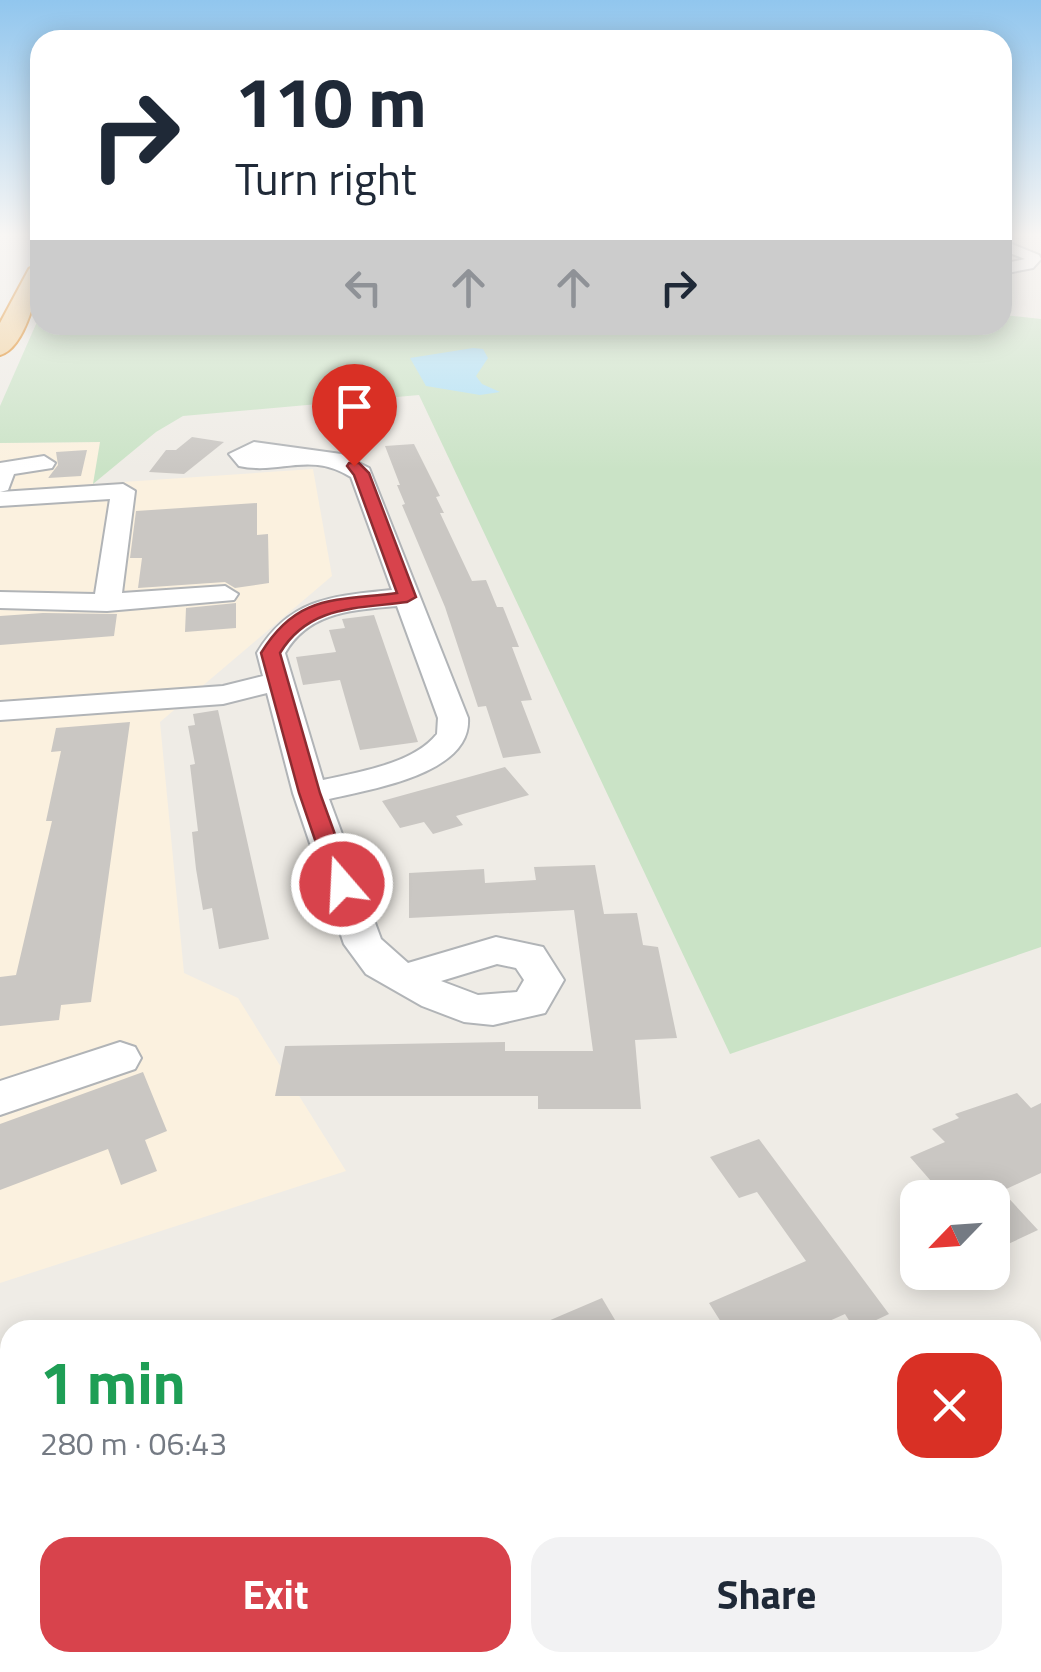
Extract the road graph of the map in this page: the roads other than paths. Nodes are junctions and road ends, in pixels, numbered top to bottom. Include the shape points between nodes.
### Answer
1 (17, 314) edge
2 (0, 347) edge
3 (302, 455) dead end
4 (44, 463) dead end
5 (0, 485) edge
6 (0, 498) edge
7 (225, 594) dead end
8 (407, 597) junction
9 (0, 600) edge
10 (106, 603) junction
11 (276, 682) junction
12 (0, 696) edge
13 (0, 712) edge
14 (310, 793) junction
15 (404, 978) dead end
16 (120, 1058) dead end
17 (0, 1098) edge

1 - 2 highway
3 - 8 street via 341,461 361,473
4 - 5 street via 4,469
6 - 10 street via 123,491
7 - 10 street
8 - 11 street via 320,608 300,618 271,653
8 - 14 street via 453,735 442,751 420,762
9 - 10 street
11 - 12 street via 224,677
11 - 13 street via 223,695
11 - 14 street
14 - 15 street via 363,944
16 - 17 street

